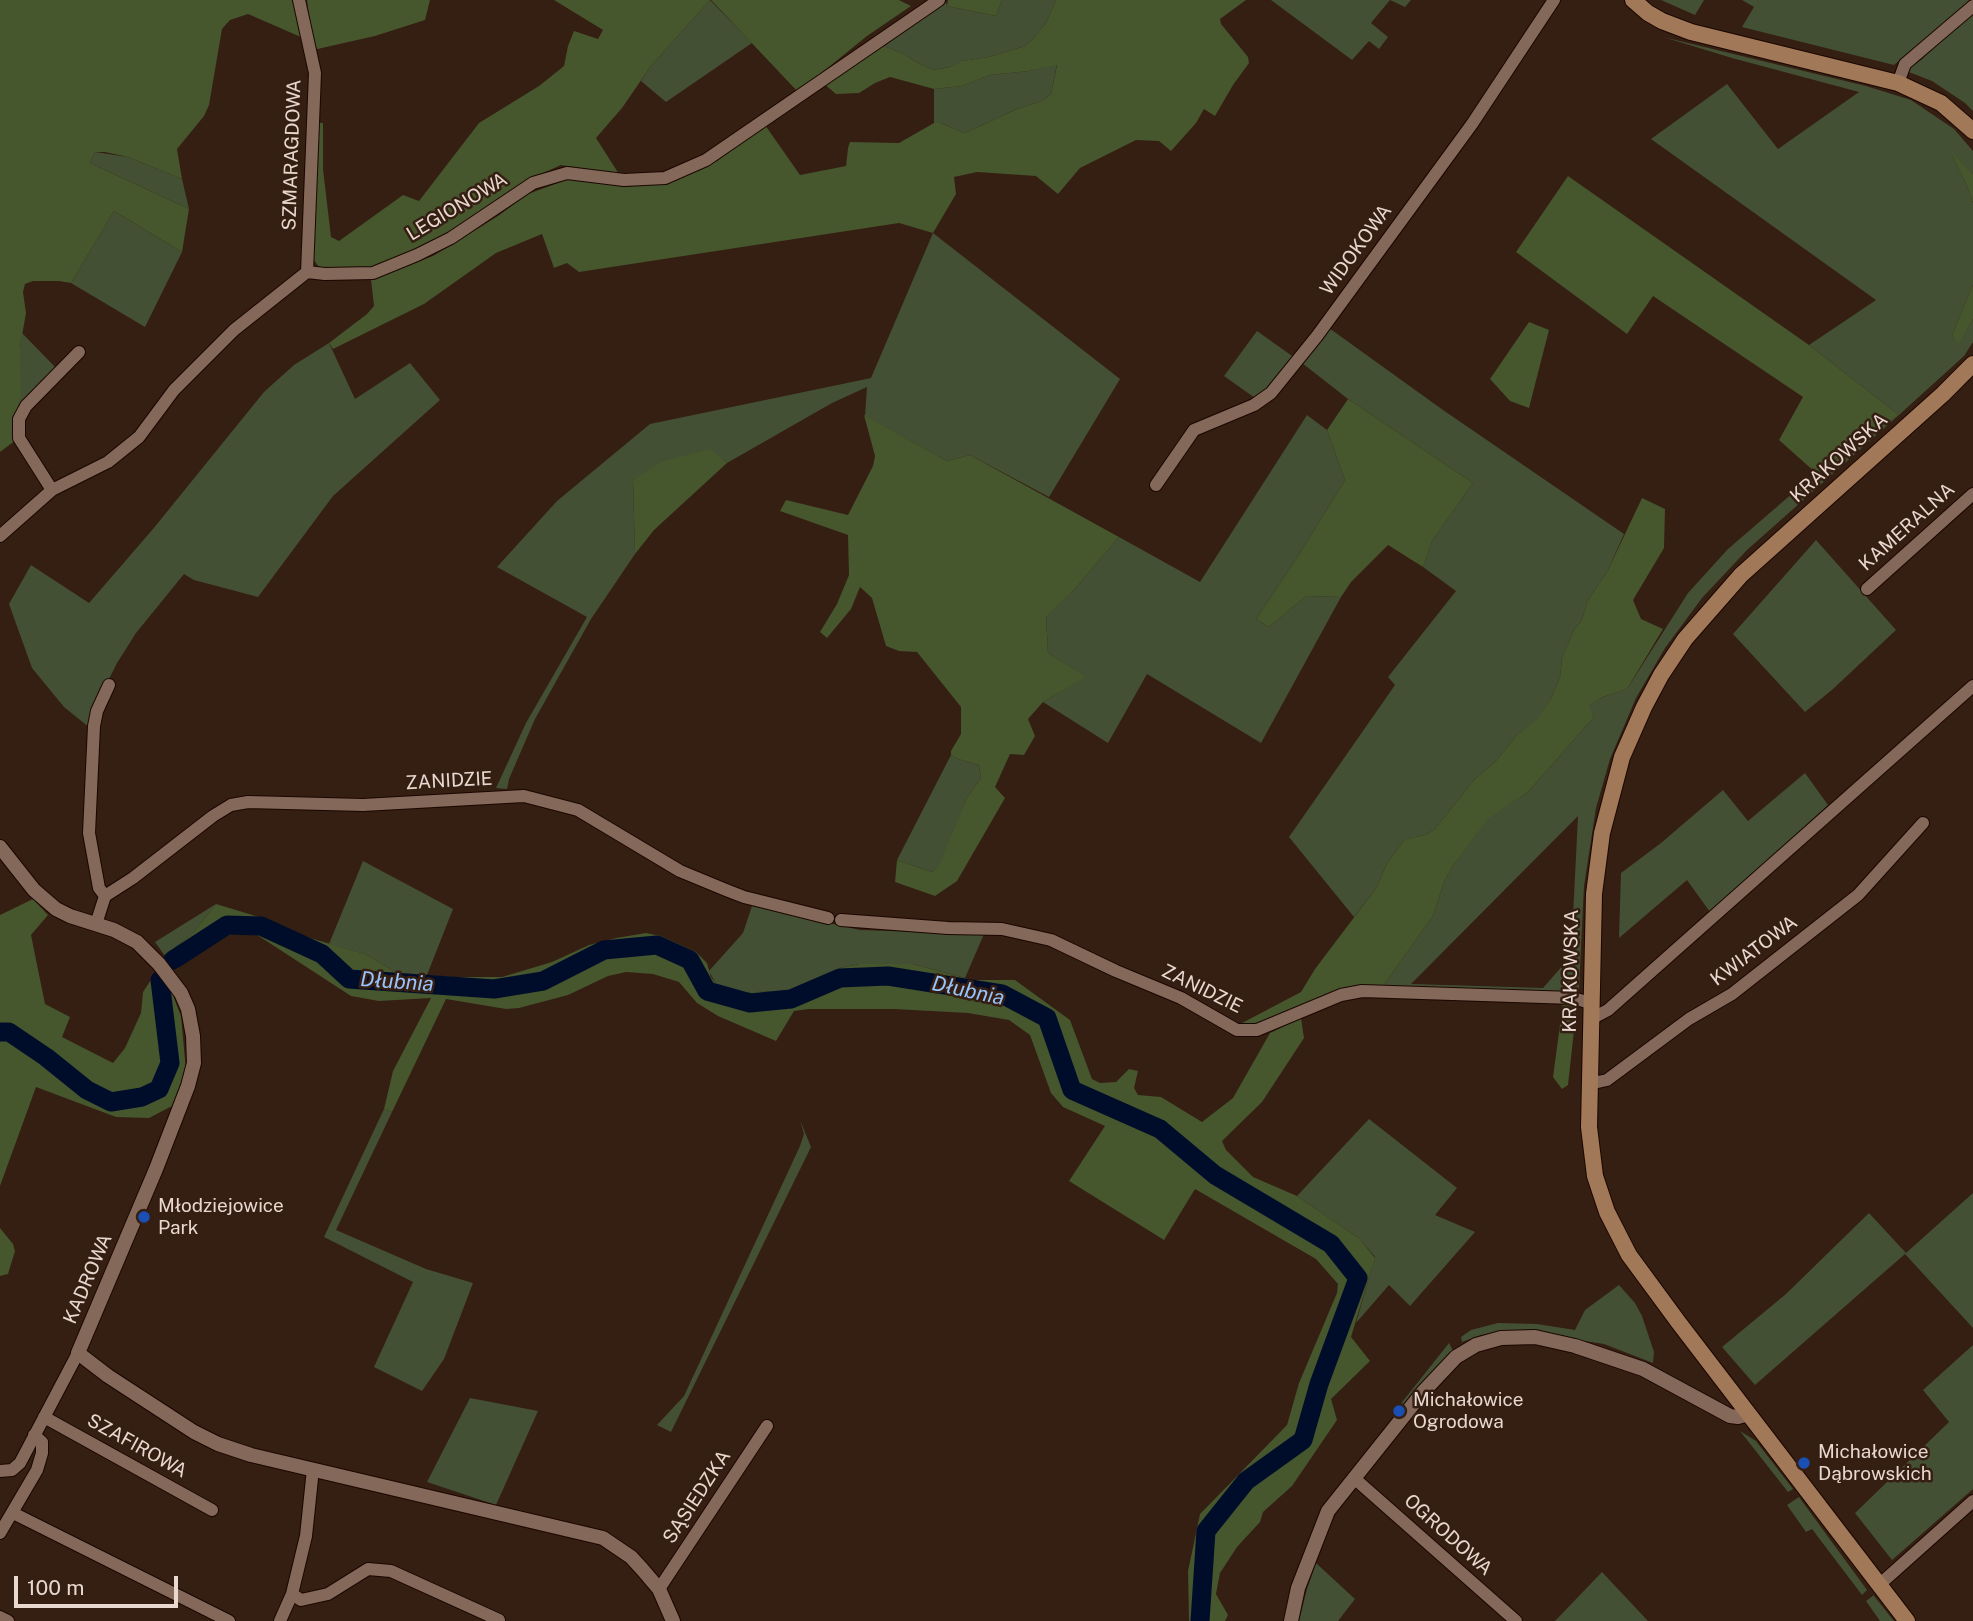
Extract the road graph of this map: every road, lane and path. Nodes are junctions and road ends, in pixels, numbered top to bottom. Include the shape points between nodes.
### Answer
1 (299, 0) edge
2 (939, 0) edge
3 (1554, 0) edge
4 (1633, 0) edge
5 (1973, 6) edge
6 (1898, 83) junction
7 (1973, 131) edge
8 (307, 272) junction
9 (79, 352) dead end
10 (1973, 364) edge
11 (1156, 485) dead end
12 (52, 490) junction
13 (1973, 494) edge
14 (0, 536) edge
15 (1867, 589) dead end
16 (109, 685) dead end
17 (1973, 686) edge
18 (1923, 823) dead end
19 (0, 847) edge
20 (105, 896) junction
21 (96, 924) junction
22 (1591, 1011) junction
23 (1589, 1084) junction
24 (78, 1353) junction
25 (1748, 1414) junction
26 (44, 1417) junction
27 (767, 1426) dead end
28 (34, 1435) junction
29 (313, 1469) junction
30 (0, 1471) edge
31 (1354, 1478) junction
32 (1973, 1501) edge
33 (212, 1510) dead end
34 (13, 1513) junction
35 (0, 1533) edge
36 (1879, 1585) junction
37 (659, 1589) junction
38 (292, 1594) junction
39 (0, 1617) edge
40 (499, 1620) edge
41 (8, 1621) edge
42 (229, 1621) edge
43 (280, 1621) edge
44 (673, 1621) edge
45 (1291, 1621) edge
46 (1516, 1621) edge
47 (1907, 1621) edge

1 - 8 street, SZMARAGDOWA via 315,73
2 - 8 street, LEGIONOWA via 706,160 665,178 624,180 567,173 533,183 451,238 373,273
3 - 11 street, WIDOKOWA via 1472,124 1271,393 1194,430
4 - 6 main road via 1648,13 1684,30
5 - 6 street via 1905,64
6 - 7 main road via 1941,103
8 - 12 street via 234,330 174,390 139,437 108,462
9 - 12 street via 19,419 19,438
10 - 22 main road, KRAKOWSKA via 1741,575 1685,639 1661,675 1622,757 1602,833 1594,894
12 - 14 street
13 - 15 street, KAMERALNA
16 - 20 street via 94,726 89,834 99,888
17 - 22 street via 1608,1010
18 - 23 street, KWIATOWA via 1858,895 1732,994 1689,1019 1607,1080
19 - 21 street, KADROWA via 34,890 56,909
20 - 21 street
20 - 22 street, ZANIDZIE via 231,805 363,805 524,796 578,810 680,871 744,897 835,919 1002,929 1051,940 1181,998 1237,1030 1257,1030 1341,995 1362,991 1573,998
21 - 24 street, KADROWA via 136,942 181,993 188,1009 194,1063 156,1169
22 - 23 main road, KRAKOWSKA
23 - 25 main road, KRAKOWSKA via 1592,1156 1613,1227 1636,1265
24 - 26 street
24 - 29 street, KADROWA via 218,1444
25 - 31 street via 1730,1416 1615,1358 1535,1337 1501,1338 1456,1357
25 - 36 main road, KRAKOWSKA
26 - 28 street
26 - 33 street, SZAFIROWA
27 - 37 street, SĄSIEDZKA
28 - 30 street via 20,1464
28 - 34 street via 41,1442 42,1453
29 - 37 street, KADROWA via 603,1538 631,1557
29 - 38 street via 306,1536
31 - 45 street via 1328,1511 1319,1531 1297,1588
31 - 46 street, OGRODOWA
32 - 36 street
34 - 35 street
34 - 42 street
36 - 47 main road, KRAKOWSKA
37 - 44 street
38 - 40 street via 301,1601 328,1594 368,1569 391,1571
38 - 43 street
39 - 41 street

